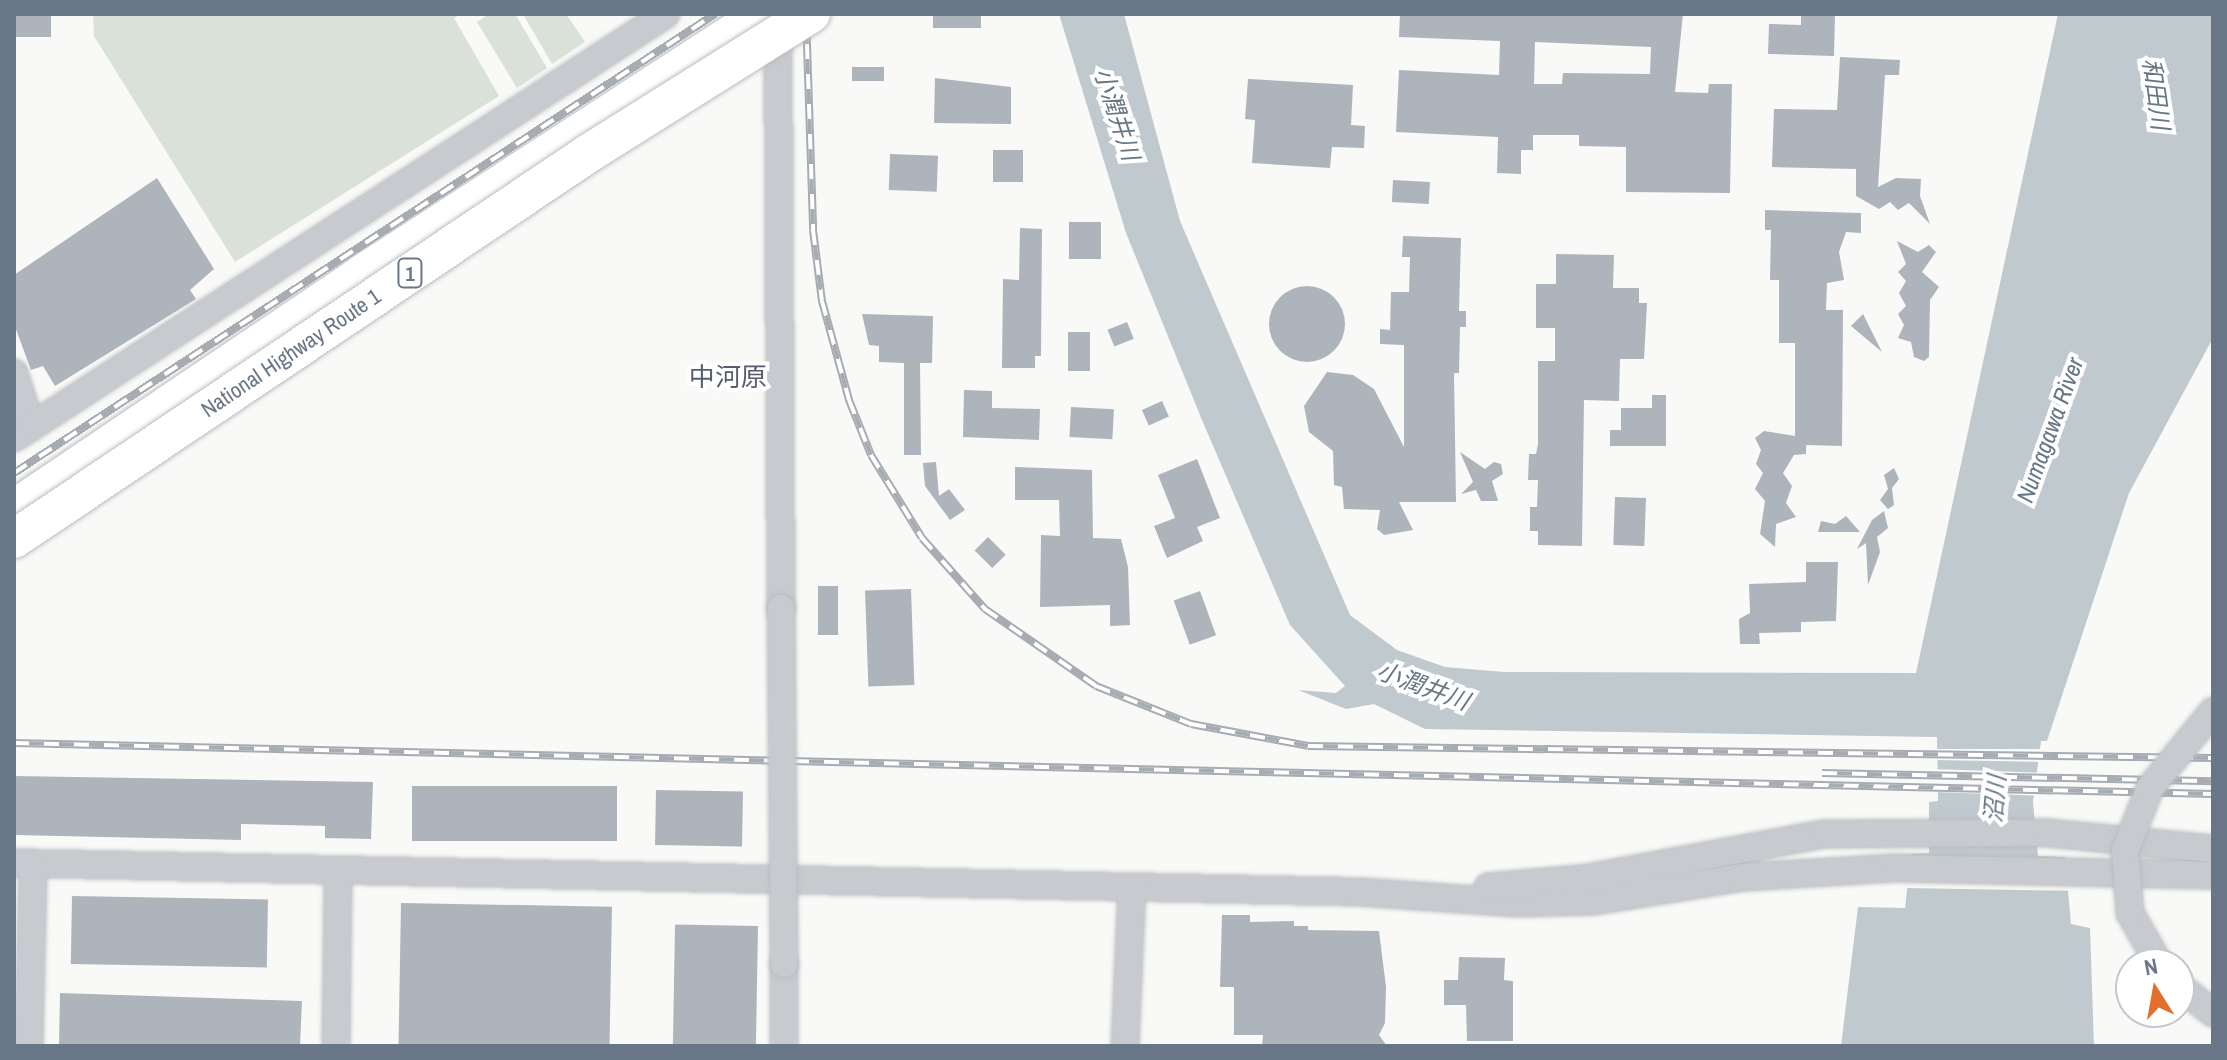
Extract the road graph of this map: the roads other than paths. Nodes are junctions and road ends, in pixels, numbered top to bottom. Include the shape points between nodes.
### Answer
1 (666, 14) edge
2 (763, 14) edge
3 (778, 14) edge
4 (811, 14) edge
5 (14, 373) edge
6 (22, 433) edge
7 (14, 509) edge
8 (14, 539) edge
9 (2213, 711) edge
10 (2213, 849) edge
11 (23, 863) edge
12 (338, 871) junction
13 (2213, 875) edge
14 (1132, 887) junction
15 (1360, 892) junction
16 (2150, 948) edge
17 (29, 1046) edge
18 (336, 1046) edge
19 (784, 1046) edge
20 (1125, 1046) edge

1 - 6 street
2 - 7 highway, National Highway Route 1 / 1 via 362,274
3 - 19 street, bridge
4 - 8 highway, National Highway Route 1 / 1, bridge via 589,153
5 - 6 street
9 - 16 street, bridge via 2150,788 2125,851 2130,913
10 - 15 street via 2047,833 1824,834 1518,886
11 - 12 street
11 - 17 street
12 - 14 street
12 - 18 street
13 - 15 street via 1895,868 1744,877 1594,901 1518,903
14 - 15 street
14 - 20 street

